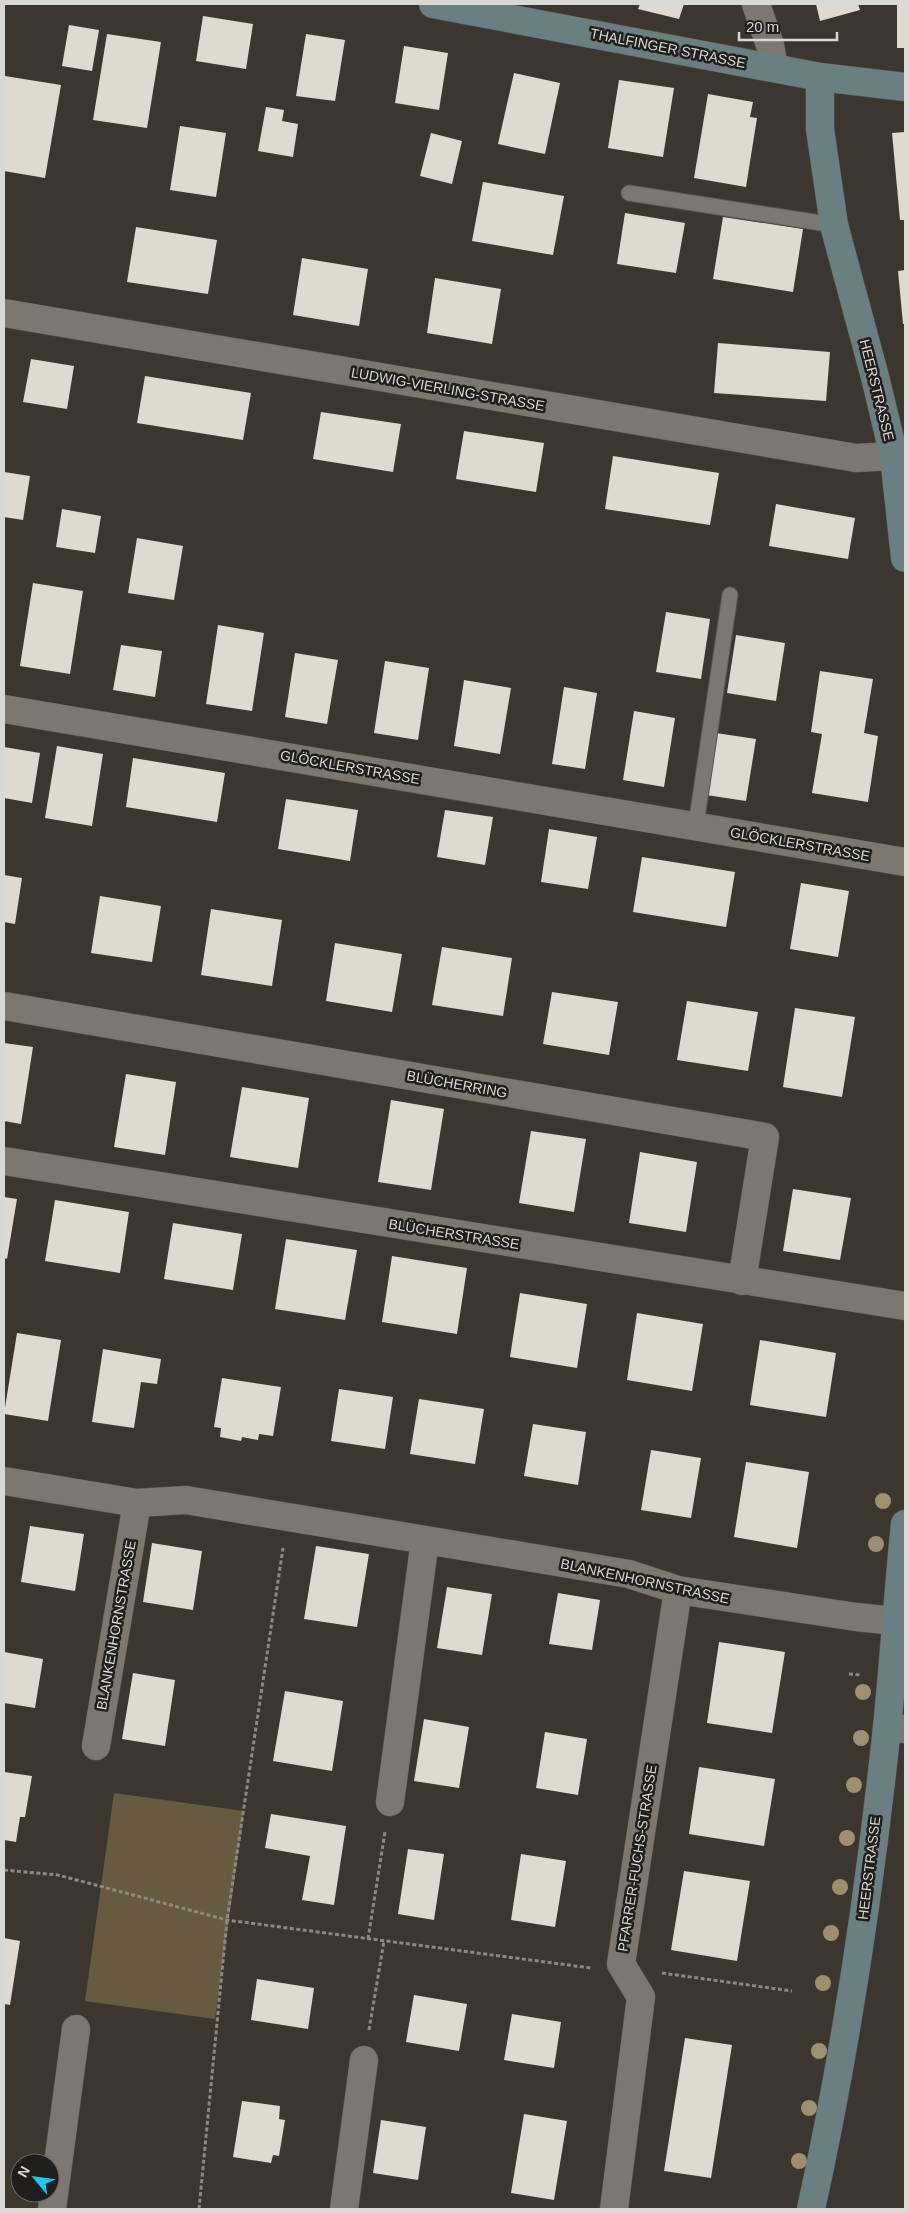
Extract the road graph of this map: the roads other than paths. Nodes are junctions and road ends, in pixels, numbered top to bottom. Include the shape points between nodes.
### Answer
1 (432, 4) edge
2 (756, 4) edge
3 (774, 68) junction
4 (820, 77) junction
5 (905, 87) edge
6 (629, 193) dead end
7 (834, 225) junction
8 (4, 313) edge
9 (894, 456) junction
10 (905, 558) edge
11 (730, 595) dead end
12 (4, 708) edge
13 (696, 825) junction
14 (905, 862) edge
15 (4, 1006) edge
16 (4, 1161) edge
17 (742, 1281) junction
18 (905, 1306) edge
19 (4, 1481) edge
20 (137, 1503) junction
21 (905, 1524) edge
22 (425, 1540) junction
23 (678, 1590) junction
24 (895, 1621) junction
25 (896, 1728) edge
26 (96, 1746) dead end
27 (390, 1802) road end
28 (76, 2029) dead end
29 (364, 2060) road end
30 (52, 2209) edge
31 (344, 2209) edge
32 (614, 2209) edge
33 (811, 2209) edge

1 - 3 street, THALFINGER STRASSE
2 - 3 street
3 - 4 street, THALFINGER STRASSE
4 - 5 street, THALFINGER STRASSE
4 - 7 street, HEERSTRASSE via 820,129
6 - 7 lane
7 - 9 street, HEERSTRASSE
8 - 9 street, LUDWIG-VIERLING-STRASSE via 856,458
9 - 10 street, HEERSTRASSE
11 - 13 lane
12 - 13 street, GLÖCKLERSTRASSE
13 - 14 street, GLÖCKLERSTRASSE
15 - 17 street, BLÜCHERRING via 765,1136
16 - 17 street, BLÜCHERSTRASSE
17 - 18 street, BLÜCHERSTRASSE
19 - 20 street, BLANKENHORNSTRASSE
20 - 22 street, BLANKENHORNSTRASSE via 186,1500
20 - 26 street, BLANKENHORNSTRASSE
21 - 24 street, HEERSTRASSE
22 - 23 street, BLANKENHORNSTRASSE via 629,1574
22 - 27 street
23 - 24 street, BLANKENHORNSTRASSE via 856,1618
23 - 32 street, PFARRER-FUCHS-STRASSE via 620,1964 641,1996
24 - 25 street, HEERSTRASSE
25 - 33 street, HEERSTRASSE via 847,2024
28 - 30 street
29 - 31 street

